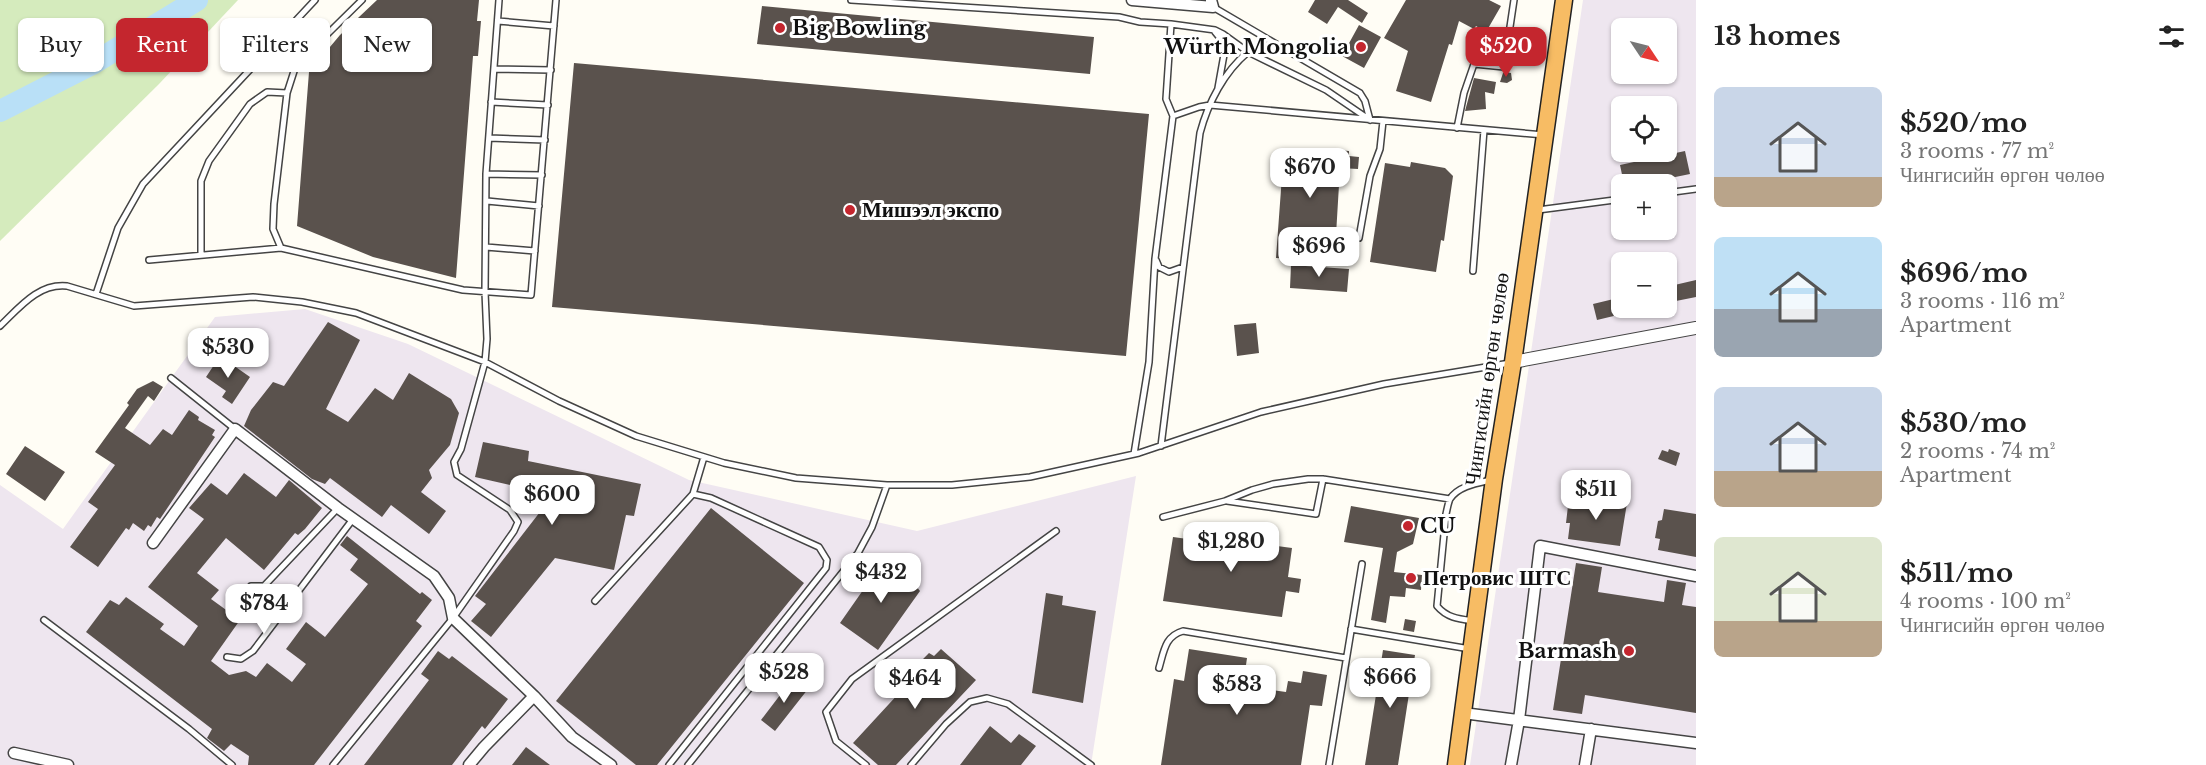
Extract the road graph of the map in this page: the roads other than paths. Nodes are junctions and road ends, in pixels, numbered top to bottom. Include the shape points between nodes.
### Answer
1 (315, 0) edge
2 (362, 0) edge
3 (499, 0) edge
4 (556, 0) edge
5 (850, 0) edge
6 (1132, 0) edge
7 (1514, 0) edge
8 (1564, 0) edge
9 (1212, 3) edge
10 (498, 21) junction
11 (1172, 24) junction
12 (554, 26) junction
13 (1215, 30) junction
14 (1248, 52) junction
15 (494, 69) junction
16 (551, 70) junction
17 (1218, 91) junction
18 (287, 93) junction
19 (491, 102) junction
20 (548, 105) junction
21 (1210, 105) junction
22 (1173, 116) junction
23 (1370, 120) junction
24 (1383, 121) junction
25 (1457, 128) junction
26 (1484, 130) junction
27 (1544, 135) junction
28 (489, 138) junction
29 (545, 140) junction
30 (486, 174) junction
31 (542, 174) junction
32 (1696, 189) edge
33 (1677, 192) edge
34 (1611, 200) edge
35 (487, 201) junction
36 (539, 206) junction
37 (1533, 210) junction
38 (1359, 238) dead end
39 (281, 248) junction
40 (486, 248) junction
41 (535, 251) junction
42 (201, 255) junction
43 (1155, 259) junction
44 (149, 260) dead end
45 (1183, 267) junction
46 (1473, 271) dead end
47 (485, 292) junction
48 (96, 294) junction
49 (0, 326) edge
50 (1696, 328) edge
51 (485, 362) junction
52 (1514, 362) junction
53 (171, 378) dead end
54 (235, 429) junction
55 (1161, 446) junction
56 (1134, 454) junction
57 (704, 457) junction
58 (1323, 479) junction
59 (1494, 479) junction
60 (886, 485) junction
61 (693, 494) junction
62 (1450, 499) junction
63 (1226, 501) junction
64 (338, 508) junction
65 (1163, 517) dead end
66 (353, 519) junction
67 (1056, 531) dead end
68 (153, 543) dead end
69 (1362, 564) dead end
70 (1696, 576) edge
71 (251, 586) dead end
72 (595, 601) dead end
73 (453, 618) junction
74 (44, 620) dead end
75 (1475, 621) junction
76 (1351, 629) junction
77 (1472, 649) junction
78 (226, 657) dead end
79 (1346, 658) junction
80 (1159, 668) dead end
81 (534, 696) junction
82 (1463, 713) junction
83 (1519, 720) junction
84 (1590, 729) junction
85 (1696, 743) edge
86 (14, 753) dead end
87 (68, 765) edge
88 (232, 765) edge
89 (333, 765) edge
90 (469, 765) edge
91 (612, 765) edge
92 (669, 765) edge
93 (688, 765) edge
94 (866, 765) edge
95 (911, 765) edge
96 (1091, 765) edge
97 (1329, 765) edge
98 (1456, 765) edge
99 (1511, 765) edge
100 (1585, 765) edge

1 - 48 lane via 143,184 118,228
2 - 18 lane via 296,65
3 - 10 lane
4 - 12 lane
5 - 11 lane via 1119,17
6 - 9 street
7 - 25 lane via 1504,67 1474,64
8 - 27 highway, Чингисийн өргөн чөлөө
9 - 23 lane via 1360,93
10 - 12 lane
10 - 15 lane
11 - 13 lane
11 - 22 lane via 1166,99
12 - 16 lane
13 - 14 lane
13 - 17 lane via 1225,49
14 - 17 lane via 1234,64
14 - 23 lane via 1326,90
15 - 16 lane
15 - 19 lane
16 - 20 lane
17 - 21 lane
18 - 39 lane via 273,229
18 - 42 lane via 267,92 250,104 209,161 201,181
19 - 20 lane
19 - 28 lane
20 - 29 lane
21 - 22 lane
21 - 23 lane
21 - 45 lane via 1200,133
22 - 43 lane
23 - 24 lane
24 - 25 lane
24 - 38 lane
25 - 26 lane
26 - 27 lane
26 - 46 lane
27 - 37 highway, Чингисийн өргөн чөлөө
28 - 29 lane
28 - 30 lane
29 - 31 lane
30 - 31 lane
30 - 35 lane
31 - 36 lane
32 - 33 lane
34 - 37 lane
35 - 36 lane
35 - 40 lane
36 - 41 lane
37 - 52 highway, Чингисийн өргөн чөлөө
39 - 42 lane
39 - 47 lane
40 - 41 lane
40 - 47 lane
41 - 47 lane via 531,295
42 - 44 lane
43 - 45 lane via 1165,271
43 - 56 lane via 1149,362
45 - 55 lane
47 - 51 lane
48 - 49 lane via 67,286 47,287
48 - 51 lane via 134,306 253,297 302,302 356,313
50 - 52 street
51 - 57 lane via 636,436
51 - 73 lane via 454,462 457,475 510,510 518,522
52 - 55 lane via 1384,384 1261,412
52 - 59 highway, Чингисийн өргөн чөлөө
53 - 54 lane
54 - 64 street
54 - 68 street
55 - 56 lane
56 - 60 lane via 1030,477 952,485
57 - 60 lane via 796,478
57 - 61 lane
58 - 62 lane
58 - 63 lane via 1273,484
58 - 63 lane via 1316,514
59 - 62 lane via 1467,487
59 - 75 highway, Чингисийн өргөн чөлөө
60 - 93 lane via 872,527 858,553
61 - 72 lane
61 - 92 lane via 711,498 819,547 827,560 826,568
62 - 75 lane via 1437,606 1451,617
63 - 65 lane
64 - 66 street
64 - 71 lane via 264,586
66 - 73 street via 434,576 449,598
66 - 78 lane via 254,651 241,659
67 - 94 lane via 852,679 826,712 836,741
69 - 76 lane
70 - 83 street via 1540,546
73 - 81 street
73 - 89 lane
74 - 88 lane
75 - 77 highway, Чингисийн өргөн чөлөө
76 - 77 lane
76 - 79 lane
77 - 82 highway, Чингисийн өргөн чөлөө
79 - 80 lane via 1183,631 1168,639
79 - 97 lane
81 - 90 street
81 - 91 street via 572,737
82 - 83 street
82 - 98 highway, Чингисийн өргөн чөлөө
83 - 84 street
83 - 99 street
84 - 85 street
84 - 100 street
86 - 87 street
95 - 96 lane via 970,702 987,698 1008,704

